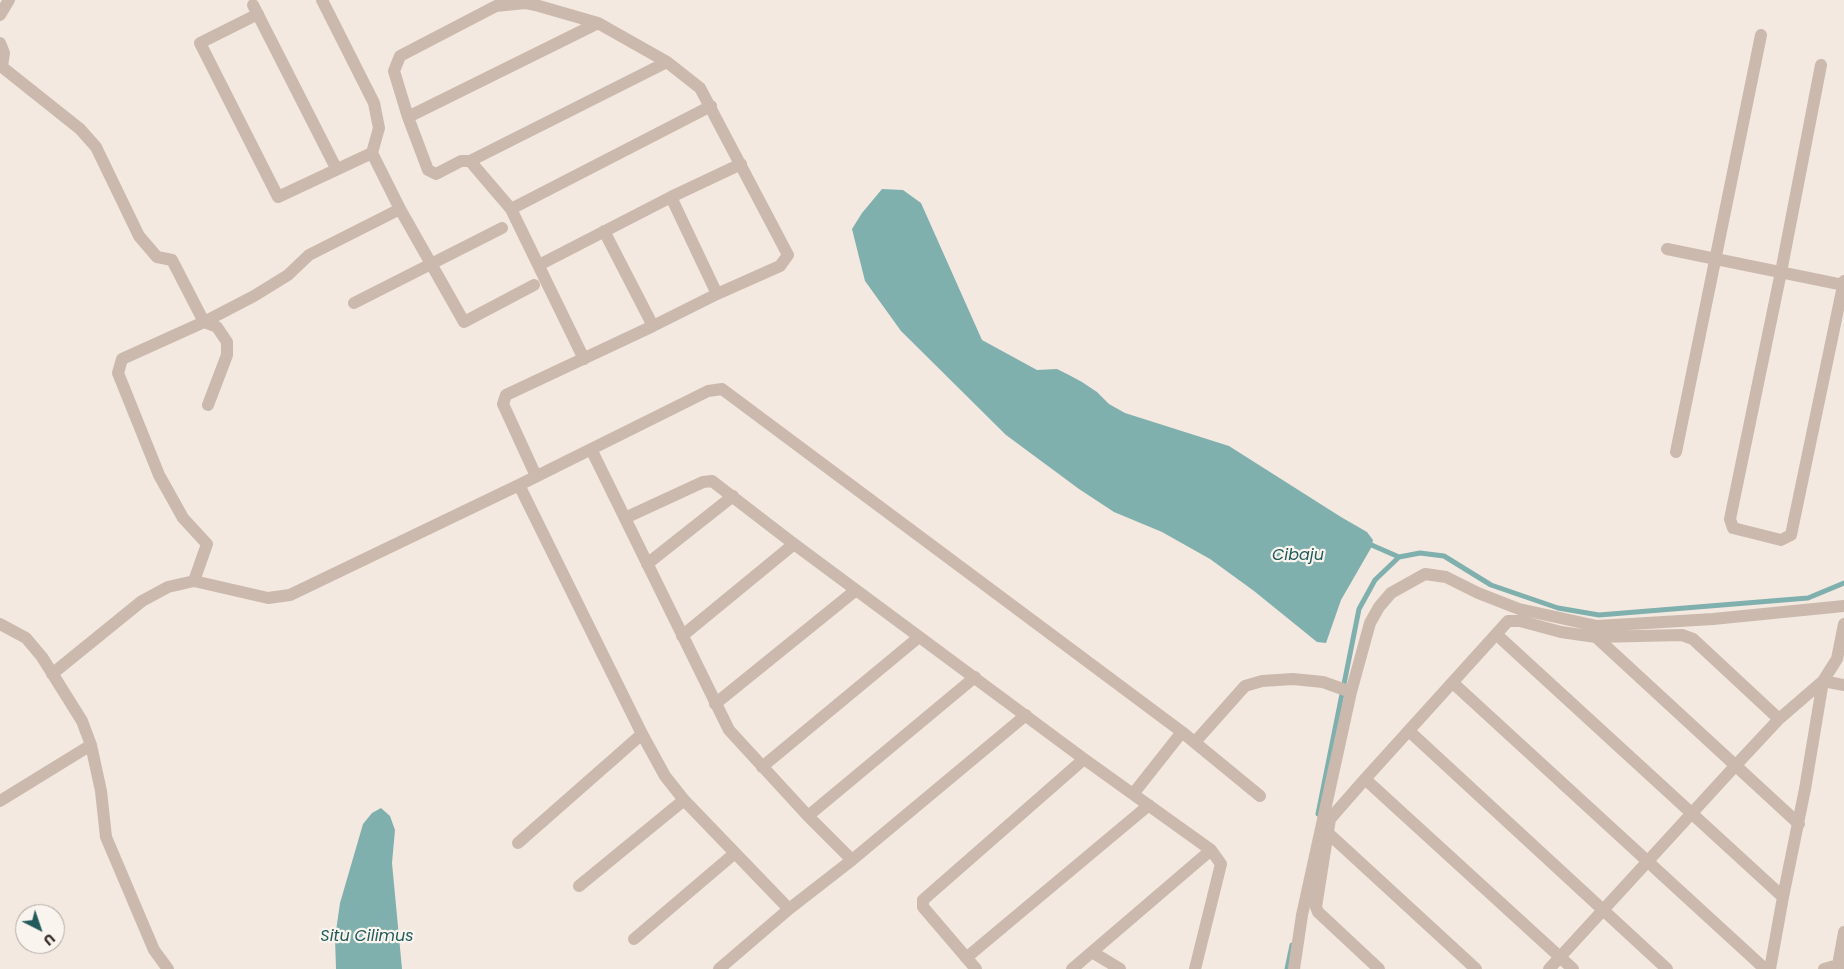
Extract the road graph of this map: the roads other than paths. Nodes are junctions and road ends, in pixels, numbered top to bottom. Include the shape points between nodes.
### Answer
1 (9, 0) edge
2 (322, 0) edge
3 (0, 15) edge
4 (598, 23) junction
5 (1761, 35) dead end
6 (0, 43) edge
7 (667, 62) junction
8 (1820, 65) dead end
9 (711, 106) junction
10 (408, 117) junction
11 (372, 153) junction
12 (470, 161) junction
13 (741, 164) junction
14 (336, 168) junction
15 (671, 197) junction
16 (400, 208) junction
17 (511, 209) junction
18 (502, 228) dead end
19 (604, 231) junction
20 (1667, 249) dead end
21 (1716, 259) junction
22 (432, 265) junction
23 (539, 265) junction
24 (1781, 272) junction
25 (1844, 284) edge
26 (534, 285) dead end
27 (717, 294) junction
28 (354, 303) dead end
29 (204, 322) junction
30 (653, 326) junction
31 (584, 359) junction
32 (208, 405) dead end
33 (591, 449) junction
34 (1676, 452) dead end
35 (536, 476) junction
36 (519, 485) junction
37 (733, 496) junction
38 (625, 518) junction
39 (794, 544) junction
40 (648, 564) junction
41 (194, 581) junction
42 (856, 590) junction
43 (1844, 606) edge
44 (0, 624) edge
45 (1844, 624) edge
46 (1496, 634) junction
47 (682, 636) junction
48 (919, 636) junction
49 (1596, 637) junction
50 (52, 674) junction
51 (975, 677) junction
52 (1822, 681) junction
53 (1453, 683) junction
54 (1844, 685) edge
55 (1351, 692) junction
56 (715, 704) junction
57 (1026, 716) junction
58 (1780, 719) junction
59 (1409, 731) junction
60 (1182, 732) junction
61 (642, 734) junction
62 (1195, 742) junction
63 (91, 745) junction
64 (1084, 759) junction
65 (1736, 765) junction
66 (762, 767) junction
67 (1365, 779) junction
68 (1133, 794) junction
69 (1260, 796) dead end
70 (684, 800) junction
71 (0, 801) edge
72 (1149, 805) junction
73 (1691, 813) junction
74 (808, 816) junction
75 (1798, 824) junction
76 (1328, 832) junction
77 (518, 842) dead end
78 (1211, 850) junction
79 (735, 853) junction
80 (852, 860) junction
81 (1647, 861) junction
82 (579, 886) dead end
83 (1783, 896) junction
84 (789, 909) junction
85 (1603, 909) junction
86 (1844, 932) edge
87 (634, 939) dead end
88 (1092, 952) junction
89 (1560, 957) junction
90 (966, 958) junction
91 (1841, 965) edge
92 (168, 969) edge
93 (719, 969) edge
94 (976, 969) edge
95 (1072, 969) edge
96 (1120, 969) edge
97 (1195, 969) edge
98 (1294, 969) edge
99 (1379, 969) edge
100 (1476, 969) edge
101 (1550, 969) edge
102 (1573, 969) edge
103 (1667, 969) edge
104 (1765, 969) edge
105 (1770, 969) edge
106 (1824, 969) edge

1 - 3 street
2 - 11 street via 374,103 379,128
4 - 7 street
4 - 10 street
4 - 10 street via 525,3 496,6 400,56 394,71
5 - 21 street
6 - 29 street via 4,53 2,66 80,129 96,148 139,236 157,257 172,260
7 - 9 street via 700,88
7 - 12 street
8 - 24 street
9 - 13 street
9 - 17 street
10 - 12 street via 428,170 436,174 461,161
11 - 14 street
11 - 16 street
12 - 17 street
13 - 15 street
13 - 27 street via 788,255 780,266
14 - 14 street via 255,10 200,43 278,197
15 - 19 street
15 - 27 street
16 - 22 street
16 - 29 street via 309,255 288,275
17 - 23 street
18 - 22 street
19 - 23 street
19 - 30 street
20 - 21 street
21 - 24 street
21 - 34 street
22 - 26 street via 464,322
22 - 28 street
23 - 31 street
24 - 25 street
24 - 25 street via 1730,519 1733,528 1781,540 1791,535
27 - 30 street
29 - 32 street via 217,327 227,342 227,355
29 - 41 street via 122,360 118,373 158,475 183,518 207,544
30 - 31 street
31 - 35 street via 506,395 503,404
33 - 35 street
33 - 38 street
33 - 60 street via 708,392 722,389
35 - 36 street
36 - 41 street via 290,595 268,598
36 - 61 street
37 - 38 street via 712,481 703,482
37 - 39 street
37 - 40 street
38 - 40 street
39 - 42 street
39 - 47 street
40 - 47 street
41 - 50 street via 168,587 142,601
42 - 48 street
42 - 56 street
43 - 55 street via 1597,626 1518,609 1446,577 1425,574 1391,593 1378,607 1370,623
44 - 50 street via 26,638
45 - 52 street via 1837,659
46 - 49 street via 1508,622 1520,621
46 - 53 street
46 - 73 street
47 - 56 street
48 - 51 street
48 - 66 street
49 - 58 street via 1682,635 1693,639
49 - 65 street
50 - 63 street via 82,721
51 - 57 street
51 - 74 street
52 - 54 street
52 - 58 street
52 - 75 street
53 - 59 street
53 - 81 street
55 - 62 street via 1323,682 1286,679 1245,686
55 - 98 street via 1302,915
56 - 66 street via 729,730
57 - 64 street
57 - 80 street
58 - 65 street
59 - 67 street
59 - 85 street
60 - 62 street
60 - 68 street
61 - 70 street via 665,776
61 - 77 street
62 - 69 street
63 - 71 street
63 - 92 street via 106,837 154,950
64 - 68 street
64 - 90 street via 924,900 923,907
65 - 73 street
65 - 75 street
66 - 74 street
67 - 76 street via 1330,819
67 - 89 street
68 - 72 street
70 - 79 street
70 - 82 street
72 - 78 street
72 - 90 street
73 - 81 street
73 - 83 street
74 - 80 street
75 - 83 street
76 - 99 street via 1316,907
76 - 100 street
78 - 88 street
78 - 97 street via 1221,864
79 - 84 street
79 - 87 street
80 - 84 street
81 - 85 street
81 - 104 street
83 - 105 street
84 - 93 street
85 - 89 street
85 - 103 street
86 - 91 street
88 - 95 street
88 - 96 street
89 - 101 street
89 - 102 street
90 - 94 street
91 - 106 street

